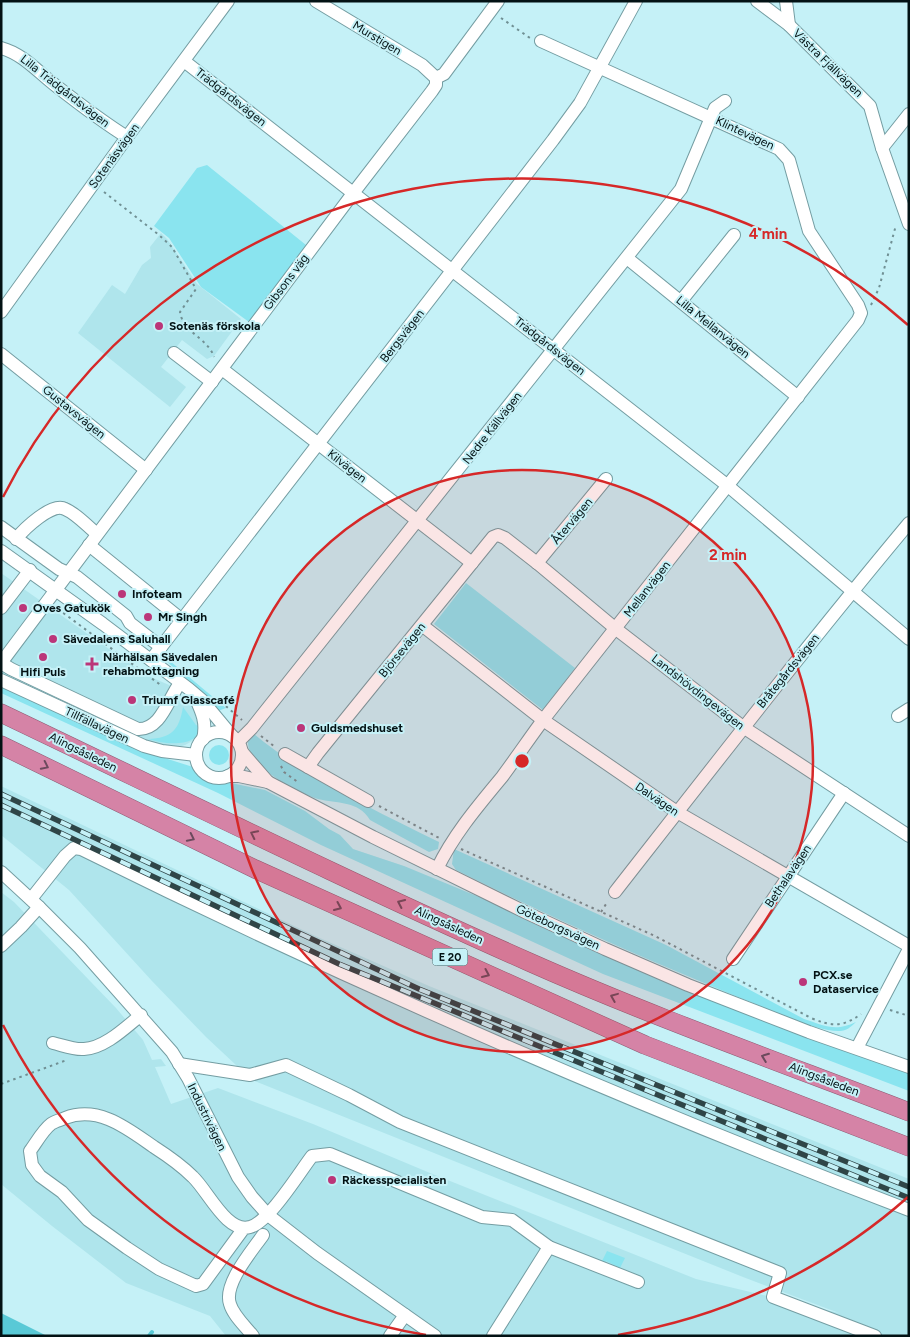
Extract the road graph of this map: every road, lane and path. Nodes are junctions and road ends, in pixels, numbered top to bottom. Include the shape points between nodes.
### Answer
1 (228, 1) edge
2 (316, 1) edge
3 (636, 1) edge
4 (757, 1) edge
5 (786, 1) edge
6 (495, 6) edge
7 (789, 25) junction
8 (541, 41) joint
9 (1, 48) edge
10 (184, 61) junction
11 (599, 66) junction
12 (436, 78) junction
13 (725, 101) dead end
14 (909, 114) edge
15 (712, 118) junction
16 (126, 137) junction
17 (882, 148) junction
18 (93, 184) junction
19 (354, 192) junction
20 (909, 224) edge
21 (896, 225) dead end
22 (734, 234) dead end
23 (627, 258) junction
24 (453, 270) junction
25 (875, 298) dead end
26 (681, 301) junction
27 (1, 312) edge
28 (861, 313) joint
29 (553, 350) junction
30 (174, 353) dead end
31 (1, 354) edge
32 (214, 356) dead end
33 (222, 369) junction
34 (212, 382) junction
35 (798, 398) junction
36 (319, 444) junction
37 (146, 470) junction
38 (606, 479) dead end
39 (728, 486) junction
40 (417, 522) junction
41 (909, 523) edge
42 (1, 527) edge
43 (97, 534) junction
44 (498, 535) joint
45 (16, 539) junction
46 (89, 545) junction
47 (1, 551) edge
48 (472, 563) junction
49 (537, 563) junction
50 (30, 570) junction
51 (68, 574) junction
52 (56, 590) junction
53 (852, 591) junction
54 (48, 602) junction
55 (1, 608) edge
56 (182, 620) junction
57 (423, 626) junction
58 (616, 629) junction
59 (909, 639) edge
60 (161, 647) junction
61 (151, 660) junction
62 (1, 663) edge
63 (1, 680) edge
64 (176, 688) junction
65 (194, 695) junction
66 (233, 712) dead end
67 (1, 713) edge
68 (218, 718) junction
69 (543, 720) junction
70 (743, 727) junction
71 (203, 739) junction
72 (237, 744) junction
73 (1, 745) edge
74 (285, 754) joint
75 (196, 755) junction
76 (308, 767) junction
77 (228, 776) junction
78 (268, 782) junction
79 (304, 787) dead end
80 (844, 793) junction
81 (368, 800) joint
82 (677, 812) junction
83 (909, 836) edge
84 (450, 844) junction
85 (437, 869) junction
86 (1, 872) edge
87 (788, 877) junction
88 (615, 892) dead end
89 (35, 903) junction
90 (1, 946) edge
91 (909, 947) edge
92 (733, 959) dead end
93 (879, 1005) junction
94 (141, 1015) junction
95 (909, 1016) edge
96 (53, 1043) dead end
97 (857, 1048) junction
98 (84, 1049) junction
99 (179, 1064) junction
100 (909, 1067) edge
101 (1, 1084) edge
102 (909, 1112) edge
103 (909, 1147) edge
104 (909, 1210) edge
105 (268, 1215) junction
106 (244, 1228) junction
107 (263, 1235) dead end
108 (549, 1247) junction
109 (638, 1282) dead end
110 (405, 1314) junction
111 (253, 1336) edge
112 (390, 1336) edge
113 (435, 1336) edge
114 (493, 1336) edge
115 (875, 1336) edge

1 - 10 street, Sotenäsvägen
2 - 12 street, Murstigen via 422,65
3 - 11 street, Bergsvägen
4 - 7 street, Västra Fjällvägen
5 - 7 street
6 - 8 path via 532,40
6 - 12 street, Gibsons väg via 444,74
7 - 17 street, Västra Fjällvägen via 870,106
8 - 11 street, Klintevägen
9 - 16 street, Lilla Trädgårdsvägen via 17,54
10 - 16 street, Sotenäsvägen
10 - 19 street, Trädgårdsvägen
11 - 15 street, Klintevägen
11 - 24 street, Bergsvägen via 580,103
12 - 19 street, Gibsons väg via 432,91
13 - 15 street, Nedre Källvägen via 715,108
14 - 17 street
15 - 23 street, Nedre Källvägen via 681,189
15 - 28 street, Klintevägen via 786,155 809,231
16 - 18 street, Sotenäsvägen
17 - 20 street, Västra Fjällvägen
18 - 27 street, Sotenäsvägen
18 - 32 path via 172,247 196,289 180,312 181,320 212,350
19 - 24 street, Trädgårdsvägen
19 - 33 street, Gibsons väg
21 - 25 path
22 - 26 street
23 - 26 street, Lilla Mellanvägen
23 - 29 street, Nedre Källvägen
24 - 29 street, Trädgårdsvägen
24 - 36 street, Bergsvägen
26 - 35 street, Lilla Mellanvägen
28 - 35 street, Mellanvägen
29 - 39 street, Trädgårdsvägen
29 - 40 street, Nedre Källvägen
30 - 34 street
31 - 37 street, Gustavsvägen
33 - 34 street, Gibsons väg
33 - 36 street, Kilvägen
34 - 37 street, Gibsons väg
35 - 39 street, Mellanvägen
36 - 40 street, Kilvägen
36 - 56 street, Bergsvägen
37 - 43 street, Gibsons väg
38 - 49 street, Återvägen
39 - 53 street, Trädgårdsvägen
39 - 58 street, Mellanvägen
40 - 48 street, Kilvägen
40 - 72 street, Nedre Källvägen
41 - 53 street, Bråtegårdsvägen
42 - 45 street
43 - 45 street via 59,507 46,513
43 - 46 street, Gibsons väg
44 - 48 street, Björsevägen
44 - 49 street, Landshövdingevägen
45 - 51 street
46 - 51 street, Gibsons väg
46 - 56 street
47 - 50 street, Göteborgsvägen
48 - 57 street, Björsevägen
49 - 58 street, Landshövdingevägen
50 - 52 street, Göteborgsvägen
50 - 55 street
51 - 52 street, Gibsons väg
51 - 60 street via 77,577 116,607 130,623
52 - 54 street, Gibsons väg
52 - 61 street, Göteborgsvägen
53 - 59 street, Trädgårdsvägen
53 - 70 street, Bråtegårdsvägen
54 - 62 street, Gibsons väg
54 - 64 path
56 - 60 street, Bergsvägen
57 - 69 street, Dalvägen
57 - 76 street, Björsevägen
58 - 69 street, Mellanvägen
58 - 70 street, Landshövdingevägen
60 - 61 street, Bergsvägen
61 - 64 street, Göteborgsvägen
62 - 64 street via 138,729 153,726
63 - 75 street, Tillfällavägen via 144,746
64 - 65 street, Göteborgsvägen
65 - 68 street, Göteborgsvägen
65 - 71 street, Göteborgsvägen via 205,721
66 - 68 path
102 -> 67 highway, Alingsåsleden / E 20 via 676,1023 530,962
68 - 72 street, Göteborgsvägen
69 - 82 street, Dalvägen
69 - 84 street, Mellanvägen
70 - 80 street, Landshövdingevägen
70 - 82 street, Bråtegårdsvägen
71 - 72 street via 219,732
71 - 75 street
72 - 77 street via 239,767
72 - 78 street, Göteborgsvägen
73 -> 103 highway, E 20 via 255,869 645,1045
74 - 76 street
74 - 79 path via 280,763 282,769
75 - 77 street via 206,774 217,778
76 - 81 street
77 - 78 street, Göteborgsvägen
78 - 85 street, Göteborgsvägen
80 - 83 street, Landshövdingevägen
80 - 87 street, Bethalavägen
81 - 84 path
82 - 87 street, Dalvägen
82 - 88 street, Bråtegårdsvägen
84 - 85 street, Mellanvägen
84 - 93 path via 655,936 810,1018 840,1025 853,1020 872,1004
85 - 97 street, Göteborgsvägen via 647,967
86 - 89 street, Industrivägen
87 - 91 street, Dalvägen
87 - 92 street, Bethalavägen
89 - 90 street via 22,927
89 - 94 street, Industrivägen
89 - 104 street via 65,856 74,848 81,849 251,933 430,1014 621,1096
91 - 93 street
93 - 95 path
93 - 97 street
94 - 98 street via 107,1040
94 - 99 street, Industrivägen
96 - 98 street
97 - 100 street, Göteborgsvägen
98 - 101 path via 77,1057
99 - 105 street, Industrivägen via 238,1177
99 - 115 street via 250,1075 286,1065 400,1122 780,1273 773,1297
105 - 106 street via 254,1226
105 - 108 street via 312,1156 330,1154 482,1217 512,1220
105 - 110 street, Industrivägen
106 - 106 street via 228,1221 194,1178 173,1160 120,1123 104,1117 83,1114 50,1124 30,1151 32,1164 40,1176 62,1192 88,1220 159,1268 196,1286 203,1284
107 - 111 street via 236,1274 229,1291 229,1303
108 - 109 street
108 - 114 street
110 - 112 street
110 - 113 street, Industrivägen

